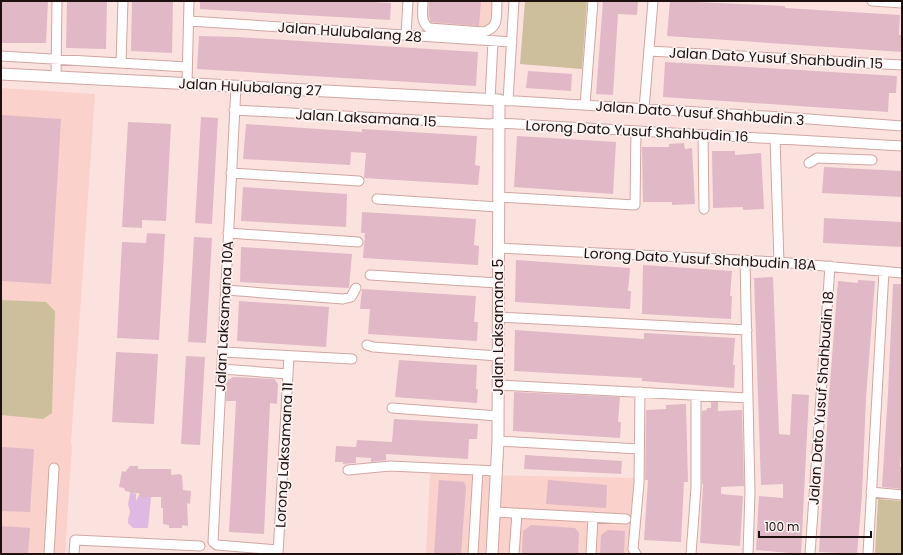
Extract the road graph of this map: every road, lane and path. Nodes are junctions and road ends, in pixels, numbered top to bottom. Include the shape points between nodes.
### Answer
1 (57, 1) edge
2 (123, 1) edge
3 (189, 1) edge
4 (408, 1) edge
5 (423, 1) edge
6 (497, 1) edge
7 (514, 1) edge
8 (593, 1) edge
9 (653, 1) edge
10 (872, 1) edge
11 (902, 3) edge
12 (188, 21) junction
13 (406, 35) junction
14 (493, 41) junction
15 (512, 42) junction
16 (649, 51) junction
17 (1, 56) edge
18 (56, 60) junction
19 (122, 63) junction
20 (902, 65) edge
21 (187, 67) junction
22 (1, 74) edge
23 (56, 77) junction
24 (187, 84) junction
25 (236, 86) junction
26 (499, 100) junction
27 (584, 105) junction
28 (644, 109) junction
29 (234, 110) junction
30 (498, 123) junction
31 (902, 126) edge
32 (636, 131) junction
33 (703, 135) junction
34 (775, 139) junction
35 (902, 146) edge
36 (872, 160) dead end
37 (809, 163) dead end
38 (231, 173) junction
39 (359, 181) dead end
40 (377, 199) dead end
41 (498, 202) junction
42 (704, 209) dead end
43 (228, 233) junction
44 (358, 242) dead end
45 (498, 248) junction
46 (745, 260) junction
47 (779, 262) junction
48 (830, 266) junction
49 (884, 271) junction
50 (902, 273) edge
51 (370, 275) dead end
52 (498, 284) junction
53 (356, 288) dead end
54 (226, 290) junction
55 (498, 317) junction
56 (747, 330) junction
57 (367, 345) dead end
58 (223, 352) junction
59 (289, 356) junction
60 (498, 356) junction
61 (352, 359) dead end
62 (222, 369) junction
63 (288, 374) junction
64 (498, 385) junction
65 (640, 392) junction
66 (696, 396) junction
67 (748, 398) junction
68 (392, 408) dead end
69 (498, 416) junction
70 (498, 441) junction
71 (639, 449) junction
72 (54, 468) dead end
73 (348, 470) dead end
74 (478, 470) junction
75 (497, 471) junction
76 (872, 492) junction
77 (902, 495) edge
78 (495, 512) junction
79 (517, 513) junction
80 (594, 518) junction
81 (626, 519) dead end
82 (200, 546) dead end
83 (278, 552) edge
84 (635, 553) edge
85 (49, 554) edge
86 (74, 554) edge
87 (473, 554) edge
88 (492, 554) edge
89 (514, 554) edge
90 (591, 554) edge
91 (691, 554) edge
92 (748, 554) edge
93 (810, 554) edge
94 (868, 554) edge

1 - 18 street
2 - 19 street
3 - 12 street
4 - 13 street
5 - 6 street via 422,20 428,28 483,32 491,30 496,24
7 - 15 street
8 - 27 street
9 - 16 street
10 - 11 street
12 - 13 street, Jalan Hulubalang 28
12 - 21 street
13 - 14 street, Jalan Hulubalang 28
14 - 15 street, Jalan Hulubalang 28
14 - 26 street
15 - 26 street
16 - 20 street, Jalan Dato Yusuf Shahbudin 15
16 - 28 street
17 - 18 street
18 - 19 street
18 - 23 street
19 - 21 street
21 - 24 street
22 - 23 street, Jalan Hulubalang 27
23 - 24 street, Jalan Hulubalang 27
24 - 25 street, Jalan Hulubalang 27
25 - 26 street, Jalan Hulubalang 27
25 - 29 street, Jalan Laksamana 10A
26 - 27 street, Jalan Dato Yusuf Shahbudin 3
26 - 30 street, Jalan Laksamana 5
27 - 28 street, Jalan Dato Yusuf Shahbudin 3
28 - 31 street, Jalan Dato Yusuf Shahbudin 3
29 - 30 street, Jalan Laksamana 15
29 - 38 street, Jalan Laksamana 10A
30 - 32 street, Lorong Dato Yusuf Shahbudin 16
30 - 41 street, Jalan Laksamana 5
32 - 33 street, Lorong Dato Yusuf Shahbudin 16
32 - 41 street via 635,205
33 - 34 street, Lorong Dato Yusuf Shahbudin 16
33 - 42 street
34 - 35 street, Lorong Dato Yusuf Shahbudin 16
34 - 47 street
36 - 37 street via 817,158
38 - 39 street
38 - 43 street, Jalan Laksamana 10A
40 - 41 street
41 - 45 street, Jalan Laksamana 5
43 - 44 street
43 - 54 street, Jalan Laksamana 10A
45 - 46 street, Lorong Dato Yusuf Shahbudin 18A
45 - 52 street, Jalan Laksamana 5
46 - 47 street, Lorong Dato Yusuf Shahbudin 18A
46 - 56 street
47 - 48 street, Lorong Dato Yusuf Shahbudin 18A
48 - 49 street, Lorong Dato Yusuf Shahbudin 18A
48 - 93 street, Jalan Dato Yusuf Shahbudin 18
49 - 50 street, Lorong Dato Yusuf Shahbudin 18A
49 - 76 street
51 - 52 street
52 - 55 street, Jalan Laksamana 5
53 - 54 street via 351,297 343,299
54 - 58 street, Jalan Laksamana 10A
55 - 56 street
55 - 60 street, Jalan Laksamana 5
56 - 67 street
57 - 60 street
58 - 59 street
58 - 62 street, Jalan Laksamana 10A
59 - 61 street
59 - 63 street, Lorong Laksamana 11
60 - 64 street, Jalan Laksamana 5
62 - 63 street
62 - 83 street, Jalan Laksamana 10A via 213,542 217,545
63 - 83 street, Lorong Laksamana 11
64 - 65 street
64 - 69 street, Jalan Laksamana 5
65 - 66 street
65 - 71 street
66 - 67 street
66 - 91 street via 696,488
67 - 92 street
68 - 69 street
69 - 70 street, Jalan Laksamana 5
70 - 71 street
70 - 75 street, Jalan Laksamana 5
71 - 84 street via 639,483 633,549
72 - 85 street
73 - 74 street via 390,466
74 - 75 street
74 - 87 street
75 - 78 street, Jalan Laksamana 5
76 - 77 street
76 - 94 street
78 - 79 street
78 - 88 street, Jalan Laksamana 5
79 - 80 street
79 - 89 street
80 - 81 street
80 - 90 street
82 - 86 street via 75,540

